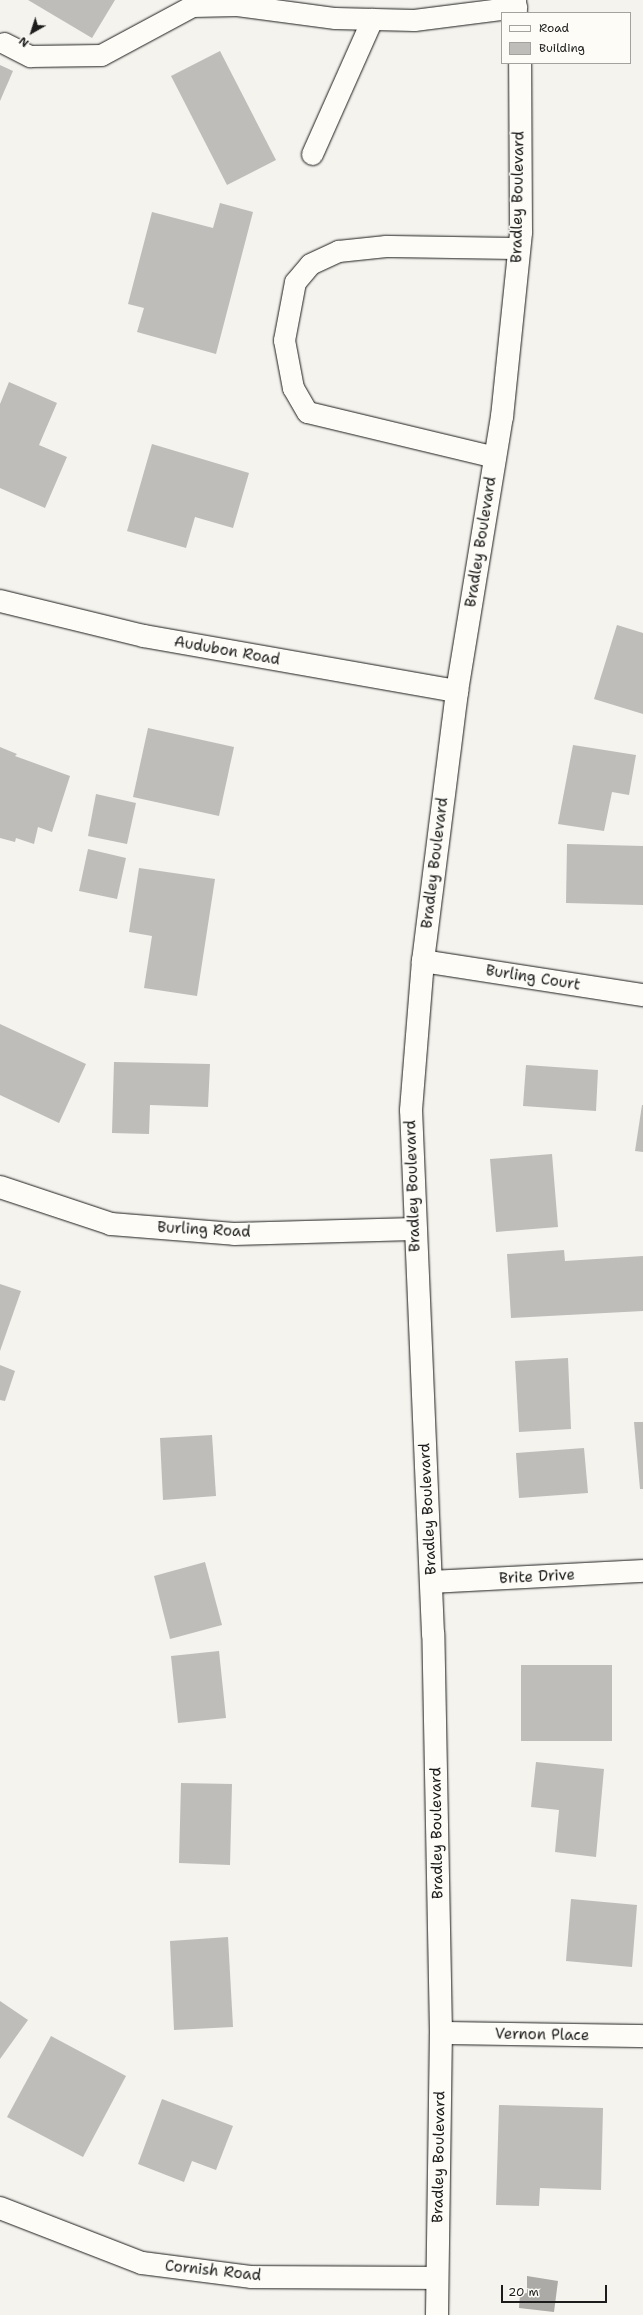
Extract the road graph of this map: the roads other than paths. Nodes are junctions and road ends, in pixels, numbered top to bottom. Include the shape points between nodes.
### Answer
1 (516, 7) edge
2 (372, 19) junction
3 (4, 43) dead end
4 (520, 64) edge
5 (312, 154) dead end
6 (519, 248) junction
7 (495, 457) junction
8 (0, 601) edge
9 (457, 691) junction
10 (423, 962) junction
11 (643, 995) edge
12 (0, 1187) edge
13 (414, 1229) junction
14 (643, 1571) edge
15 (432, 1582) junction
16 (441, 2033) junction
17 (643, 2036) edge
18 (0, 2208) edge
19 (437, 2278) junction
20 (437, 2315) edge

1 - 2 lane via 414,20
2 - 3 lane via 237,5 192,6 101,55 30,56
2 - 5 lane
4 - 6 main road, Bradley Boulevard
6 - 7 main road, Bradley Boulevard
6 - 7 lane via 386,246 338,251 310,264 296,282 284,340 293,388 307,412
7 - 9 main road, Bradley Boulevard
8 - 9 main road, Audubon Road via 144,636
9 - 10 main road, Bradley Boulevard
10 - 11 main road, Burling Court
10 - 13 main road, Bradley Boulevard via 411,1110
12 - 13 main road, Burling Road via 111,1224 234,1234
13 - 15 main road, Bradley Boulevard
14 - 15 main road, Brite Drive
15 - 16 main road, Bradley Boulevard
16 - 17 main road, Vernon Place
16 - 19 main road, Bradley Boulevard
18 - 19 main road, Cornish Road via 13,2216 142,2263 252,2277
19 - 20 main road, Bradley Boulevard

